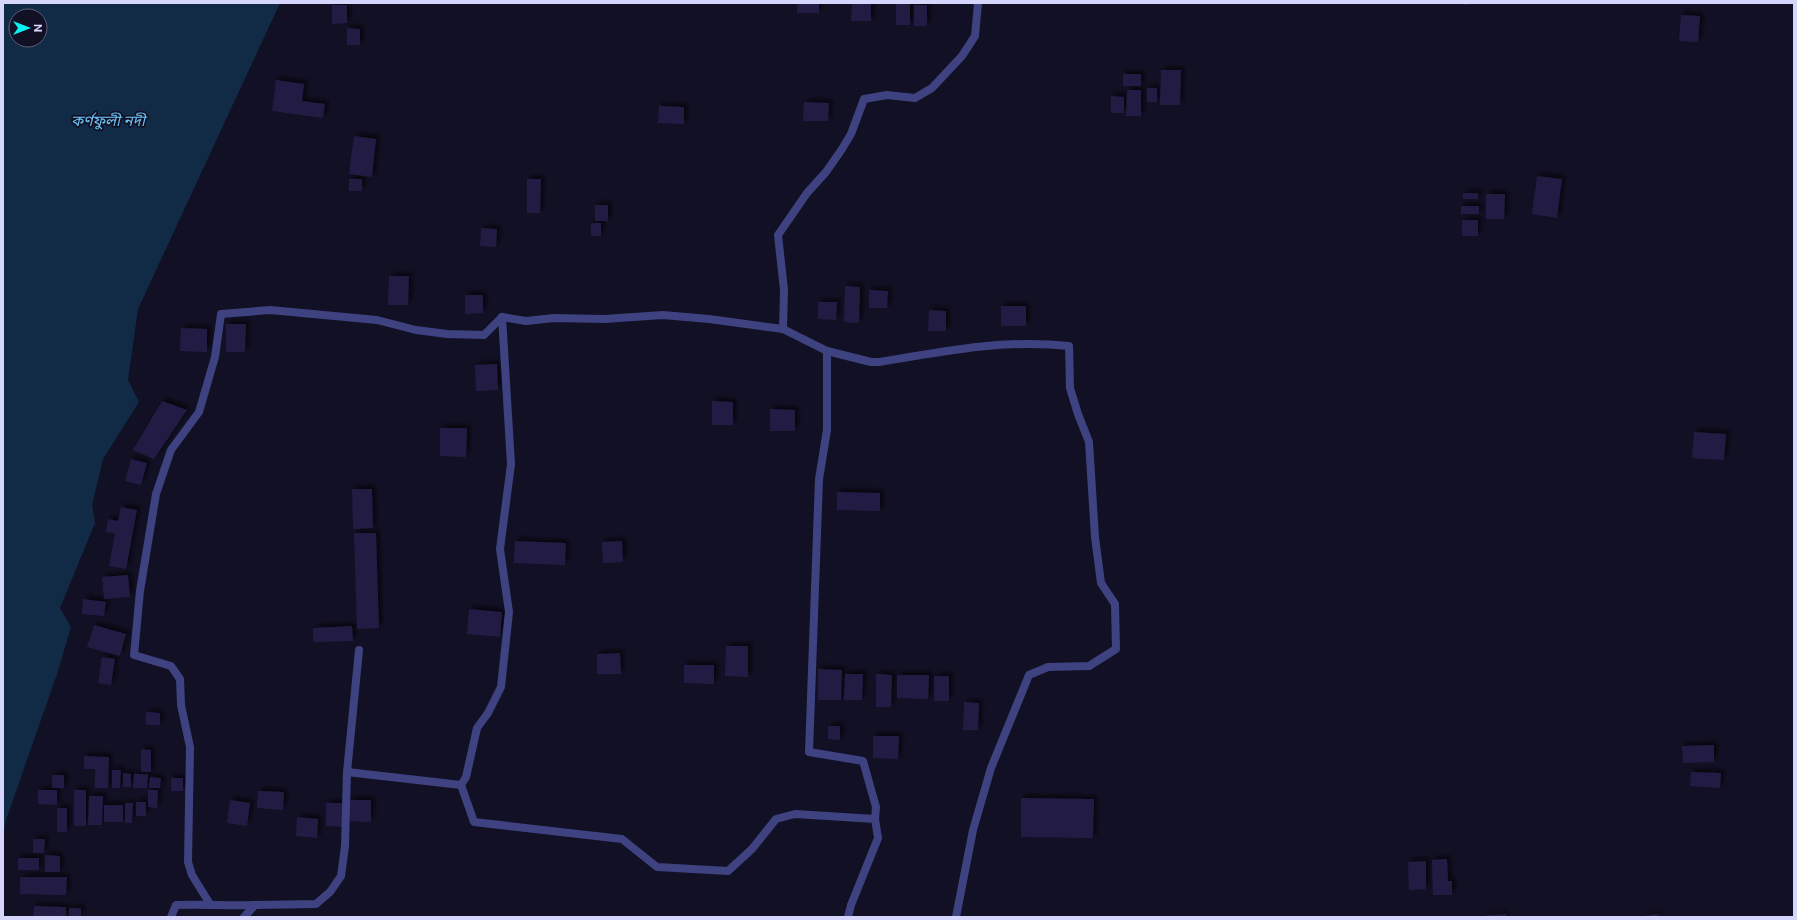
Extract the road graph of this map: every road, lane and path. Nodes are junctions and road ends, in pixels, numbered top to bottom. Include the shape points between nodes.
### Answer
1 (978, 3) edge
2 (502, 317) junction
3 (782, 328) junction
4 (827, 351) junction
5 (359, 650) dead end
6 (348, 772) junction
7 (461, 785) junction
8 (875, 819) junction
9 (210, 904) junction
10 (255, 905) junction
11 (171, 917) edge
12 (244, 917) edge
13 (848, 917) edge
14 (956, 917) edge

1 - 3 street via 975,36 962,56 932,88 915,98 887,95 864,99 851,134 842,149 778,235 784,290
2 - 3 street via 526,321 663,315
2 - 7 street via 511,464 500,549 509,612 501,687 477,728 466,777
2 - 9 street via 484,335 447,334 416,330 377,320 270,310 221,314 215,357 199,412 171,450 156,494 140,591 134,655 171,666 180,679 181,705 190,746 188,862 192,875
3 - 4 street
4 - 8 street via 827,430 819,479 809,752 863,761 876,807
4 - 14 street via 880,362 970,346 1040,343 1069,346 1070,388 1089,442 1100,583 1115,604 1116,649 1089,666 1048,667 1029,675 991,768 973,830
5 - 6 street
6 - 7 street
6 - 10 street via 341,876 330,892 316,904
7 - 8 street via 474,822 622,839 657,867 728,871 752,849 776,820 795,814
8 - 13 street via 878,838
9 - 10 street
9 - 11 street via 176,905
10 - 12 street

